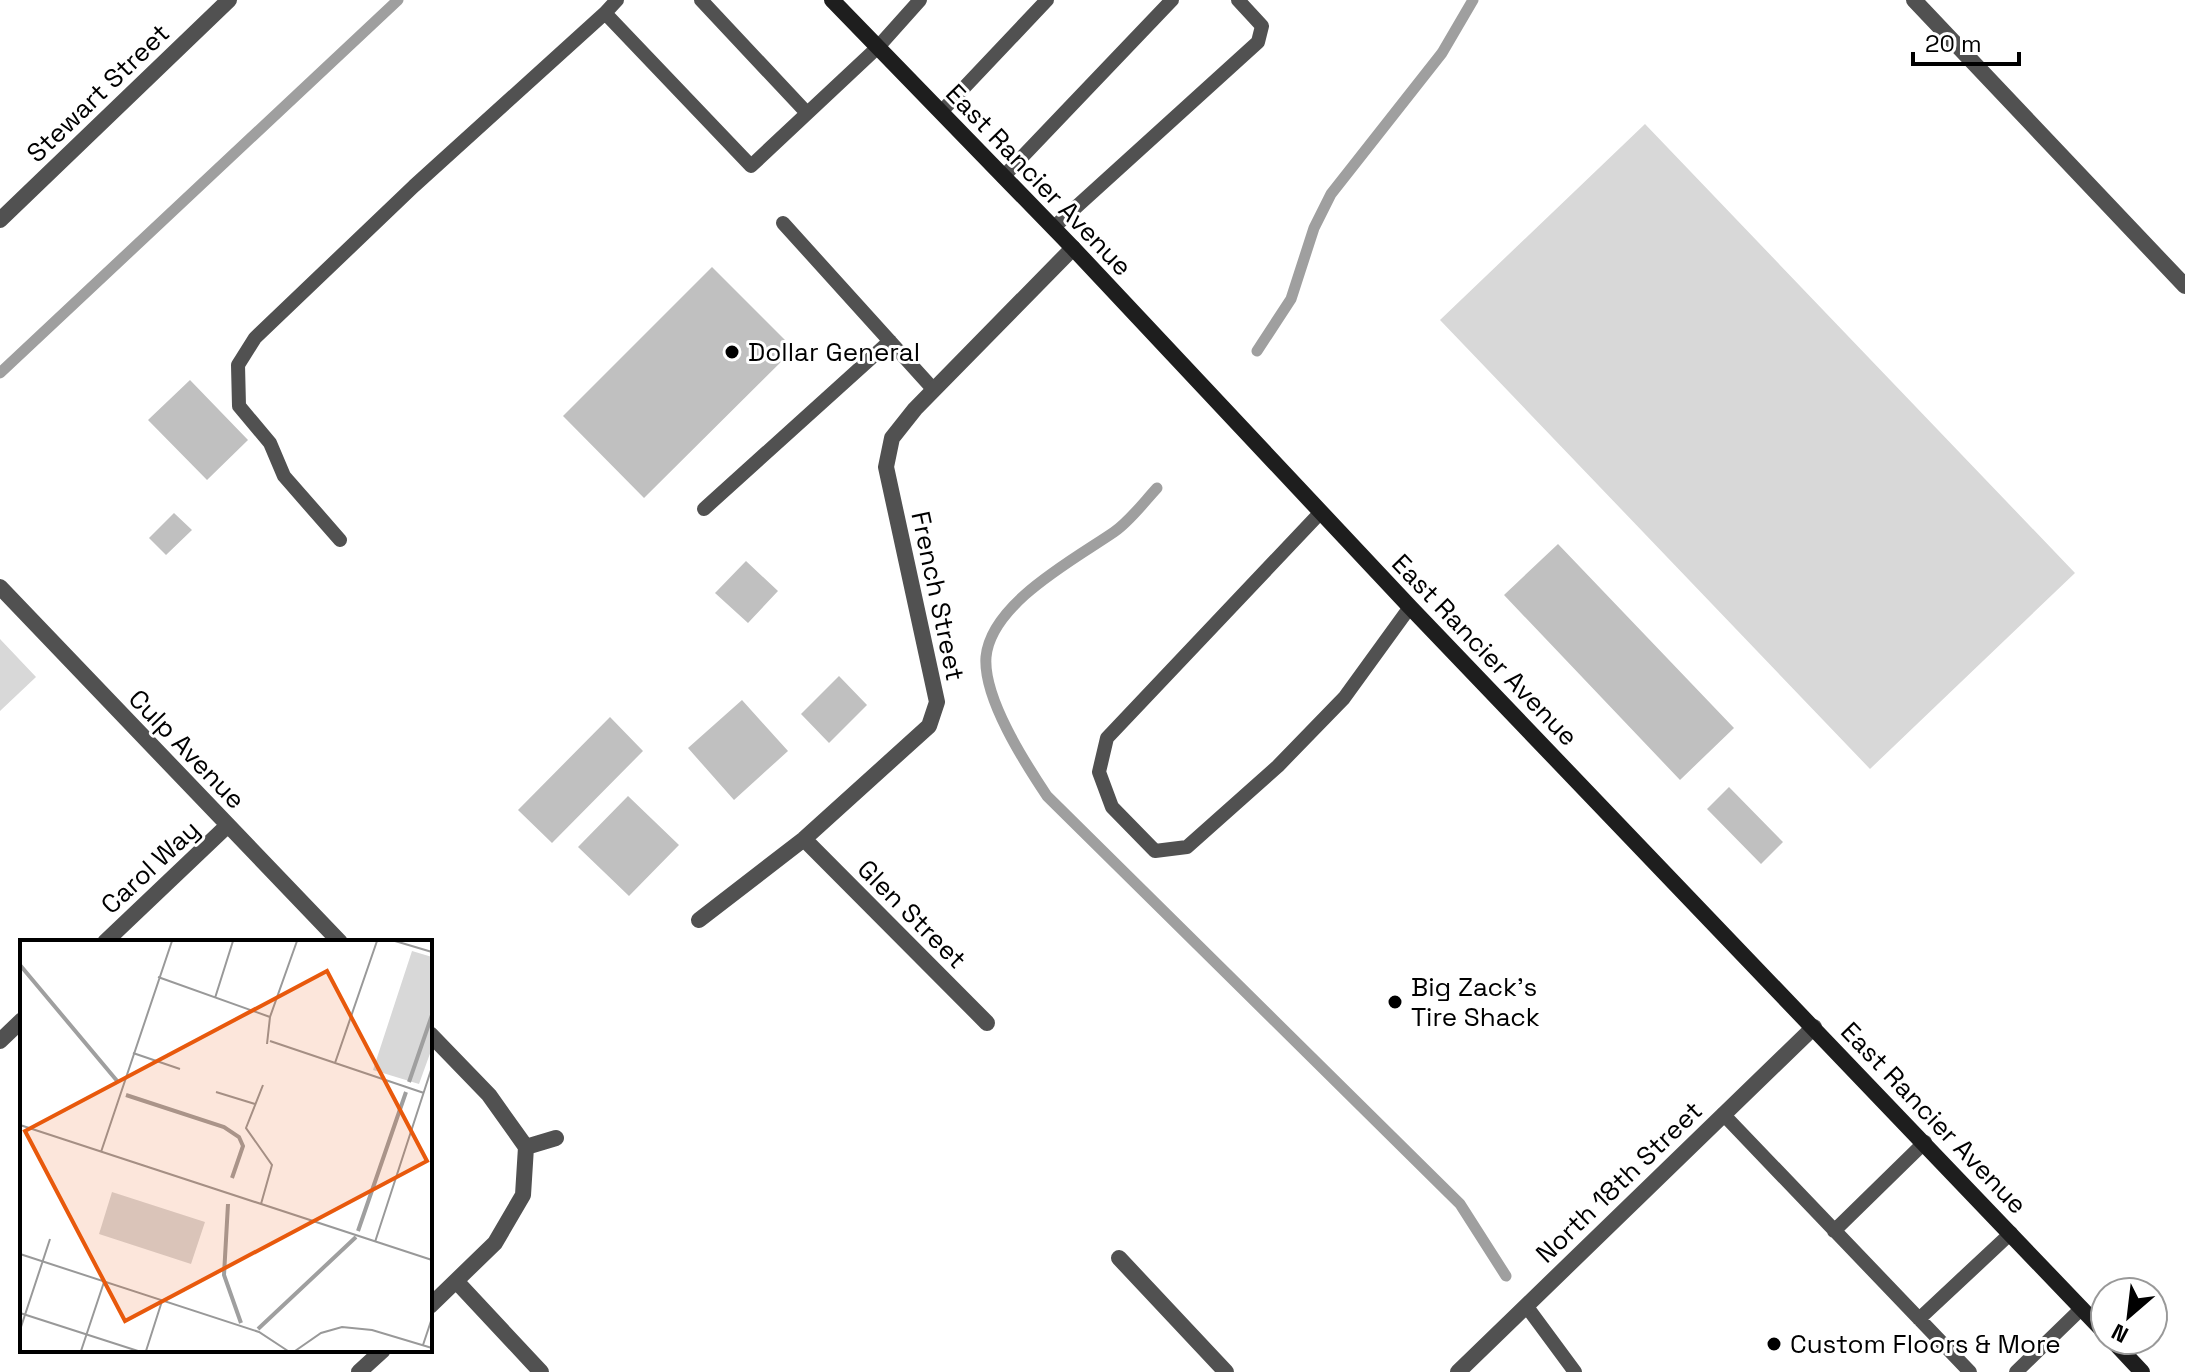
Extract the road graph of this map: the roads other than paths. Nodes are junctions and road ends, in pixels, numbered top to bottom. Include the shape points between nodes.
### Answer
1 (229, 0) edge
2 (617, 0) edge
3 (701, 0) edge
4 (832, 0) edge
5 (920, 0) edge
6 (1047, 0) edge
7 (1172, 0) edge
8 (1238, 0) edge
9 (1916, 1) edge
10 (605, 13) junction
11 (878, 47) junction
12 (941, 112) junction
13 (807, 113) junction
14 (1003, 177) junction
15 (0, 220) edge
16 (783, 223) dead end
17 (1053, 228) junction
18 (1073, 248) junction
19 (2185, 286) edge
20 (890, 341) junction
21 (934, 390) junction
22 (704, 509) dead end
23 (1321, 512) junction
24 (340, 540) dead end
25 (0, 587) edge
26 (1410, 607) junction
27 (227, 826) junction
28 (804, 839) junction
29 (699, 920) dead end
30 (107, 940) edge
31 (338, 940) edge
32 (20, 1022) edge
33 (987, 1023) dead end
34 (1814, 1027) junction
35 (432, 1036) edge
36 (0, 1041) edge
37 (1723, 1114) junction
38 (556, 1138) dead end
39 (1925, 1142) junction
40 (526, 1147) junction
41 (1834, 1231) junction
42 (2011, 1233) junction
43 (1119, 1258) dead end
44 (457, 1282) junction
45 (432, 1304) edge
46 (1527, 1307) junction
47 (2082, 1308) junction
48 (2089, 1316) edge
49 (1919, 1319) junction
50 (381, 1352) edge
51 (2127, 1356) edge
52 (359, 1372) edge
53 (541, 1372) edge
54 (1226, 1372) edge
55 (1458, 1372) edge
56 (1575, 1372) edge
57 (1970, 1372) edge
58 (2016, 1372) edge
59 (2142, 1372) edge

1 - 15 street, Stewart Street
2 - 10 lane
3 - 13 lane
4 - 11 main road, East Rancier Avenue
5 - 11 lane
6 - 12 lane
7 - 14 lane
8 - 17 lane via 1262,26 1258,42
9 - 19 street
10 - 13 lane via 751,166
10 - 24 lane via 266,327 238,365 239,406 270,443 284,476
11 - 12 main road, East Rancier Avenue
11 - 13 lane
12 - 14 main road, East Rancier Avenue
14 - 17 main road, East Rancier Avenue
16 - 20 lane
17 - 18 main road, East Rancier Avenue
18 - 21 street, French Street
18 - 23 main road, East Rancier Avenue
20 - 21 lane
20 - 22 lane
21 - 28 street, French Street via 892,438 886,467 937,702 929,726
23 - 26 main road, East Rancier Avenue
23 - 26 lane via 1107,738 1099,772 1112,807 1155,851 1187,847 1344,698
25 - 27 street, Culp Avenue
26 - 34 main road, East Rancier Avenue
27 - 30 street, Carol Way
27 - 31 street, Culp Avenue
28 - 29 street, French Street
28 - 33 street, Glen Street
32 - 36 street
34 - 37 street, North 18th Street
34 - 39 main road, East Rancier Avenue
35 - 40 street via 489,1095
37 - 41 lane
37 - 46 street, North 18th Street
38 - 40 street
39 - 41 lane
39 - 42 main road, East Rancier Avenue
40 - 44 street via 523,1195 495,1243
41 - 49 lane
42 - 47 main road, East Rancier Avenue
42 - 49 lane
43 - 54 street
44 - 45 street
44 - 53 street
46 - 55 street, North 18th Street
46 - 56 lane
47 - 48 main road, East Rancier Avenue
47 - 58 lane
49 - 57 lane
50 - 52 street
51 - 59 main road

